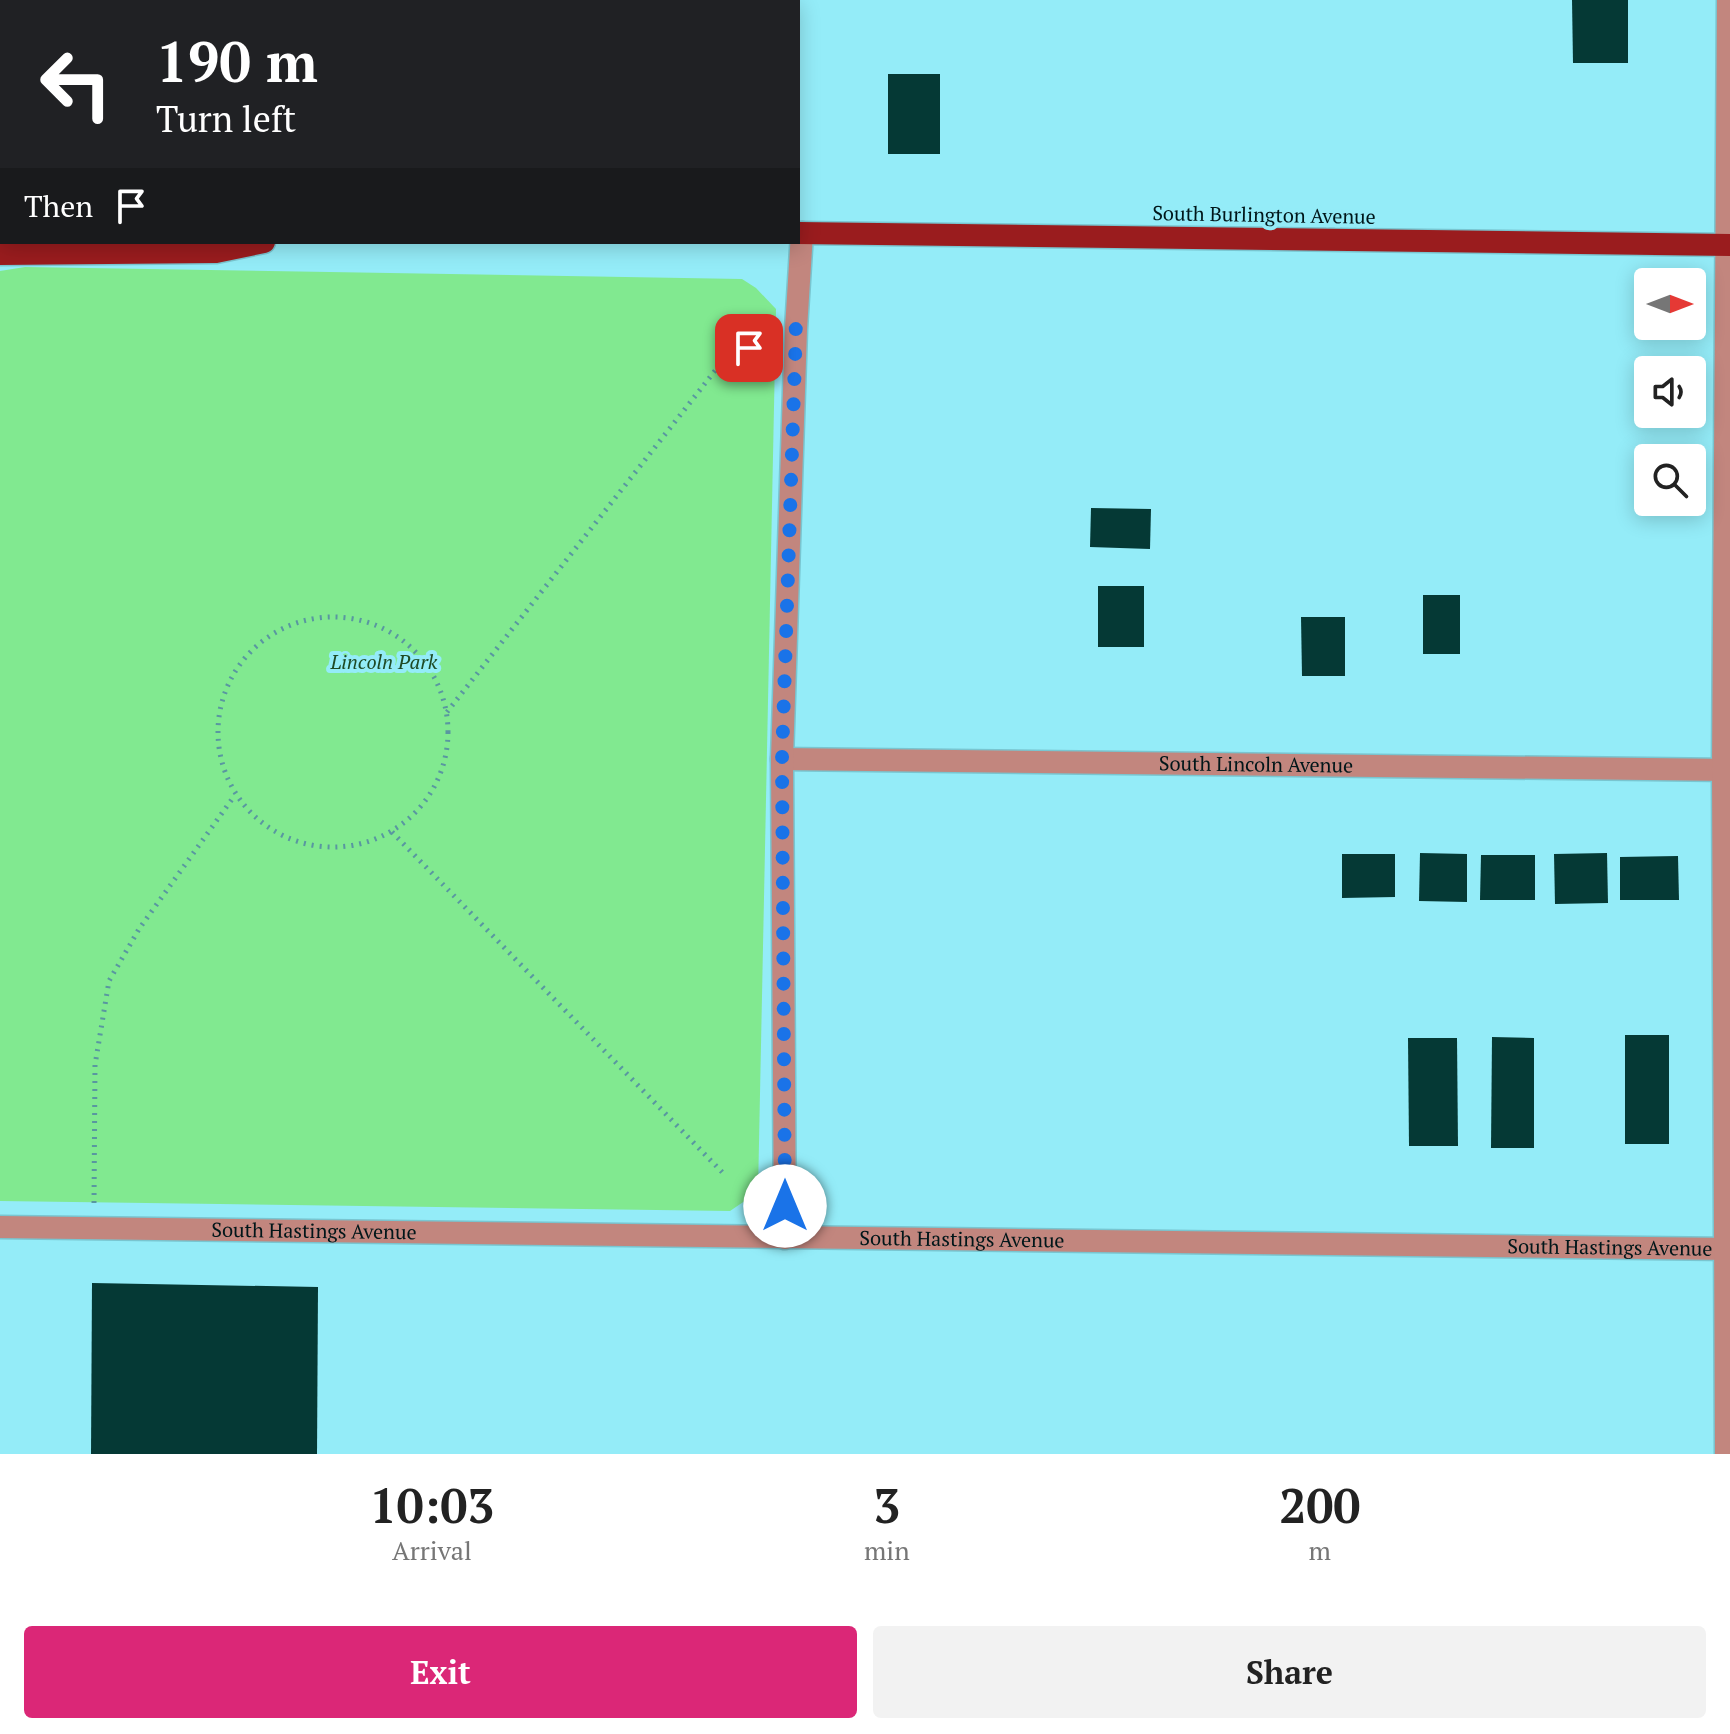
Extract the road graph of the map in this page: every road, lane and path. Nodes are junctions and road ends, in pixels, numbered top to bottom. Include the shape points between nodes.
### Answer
1 (1728, 0) edge
2 (800, 233) edge
3 (254, 244) edge
4 (800, 244) edge
5 (1729, 245) edge
6 (0, 254) edge
7 (796, 329) junction
8 (447, 712) junction
9 (782, 759) junction
10 (1726, 770) edge
11 (235, 795) junction
12 (392, 832) junction
13 (723, 1173) dead end
14 (0, 1227) edge
15 (93, 1228) junction
16 (785, 1238) junction
17 (1728, 1249) edge
18 (1726, 1454) edge

1 - 5 street
2 - 5 highway, South Burlington Avenue
3 - 6 highway via 216,252
4 - 7 street
5 - 10 street
7 - 8 path via 725,358
7 - 9 street
8 - 11 path via 423,659 402,639 349,617 291,624 244,658 219,710 217,740
8 - 12 path via 443,768 432,793
9 - 10 street, South Lincoln Avenue
9 - 16 street
10 - 17 street
11 - 12 path via 278,834 306,845 364,844
11 - 15 path via 139,929 109,981 95,1065
12 - 13 path
14 - 15 street, South Hastings Avenue
15 - 16 street, South Hastings Avenue
16 - 17 street, South Hastings Avenue
17 - 18 street

